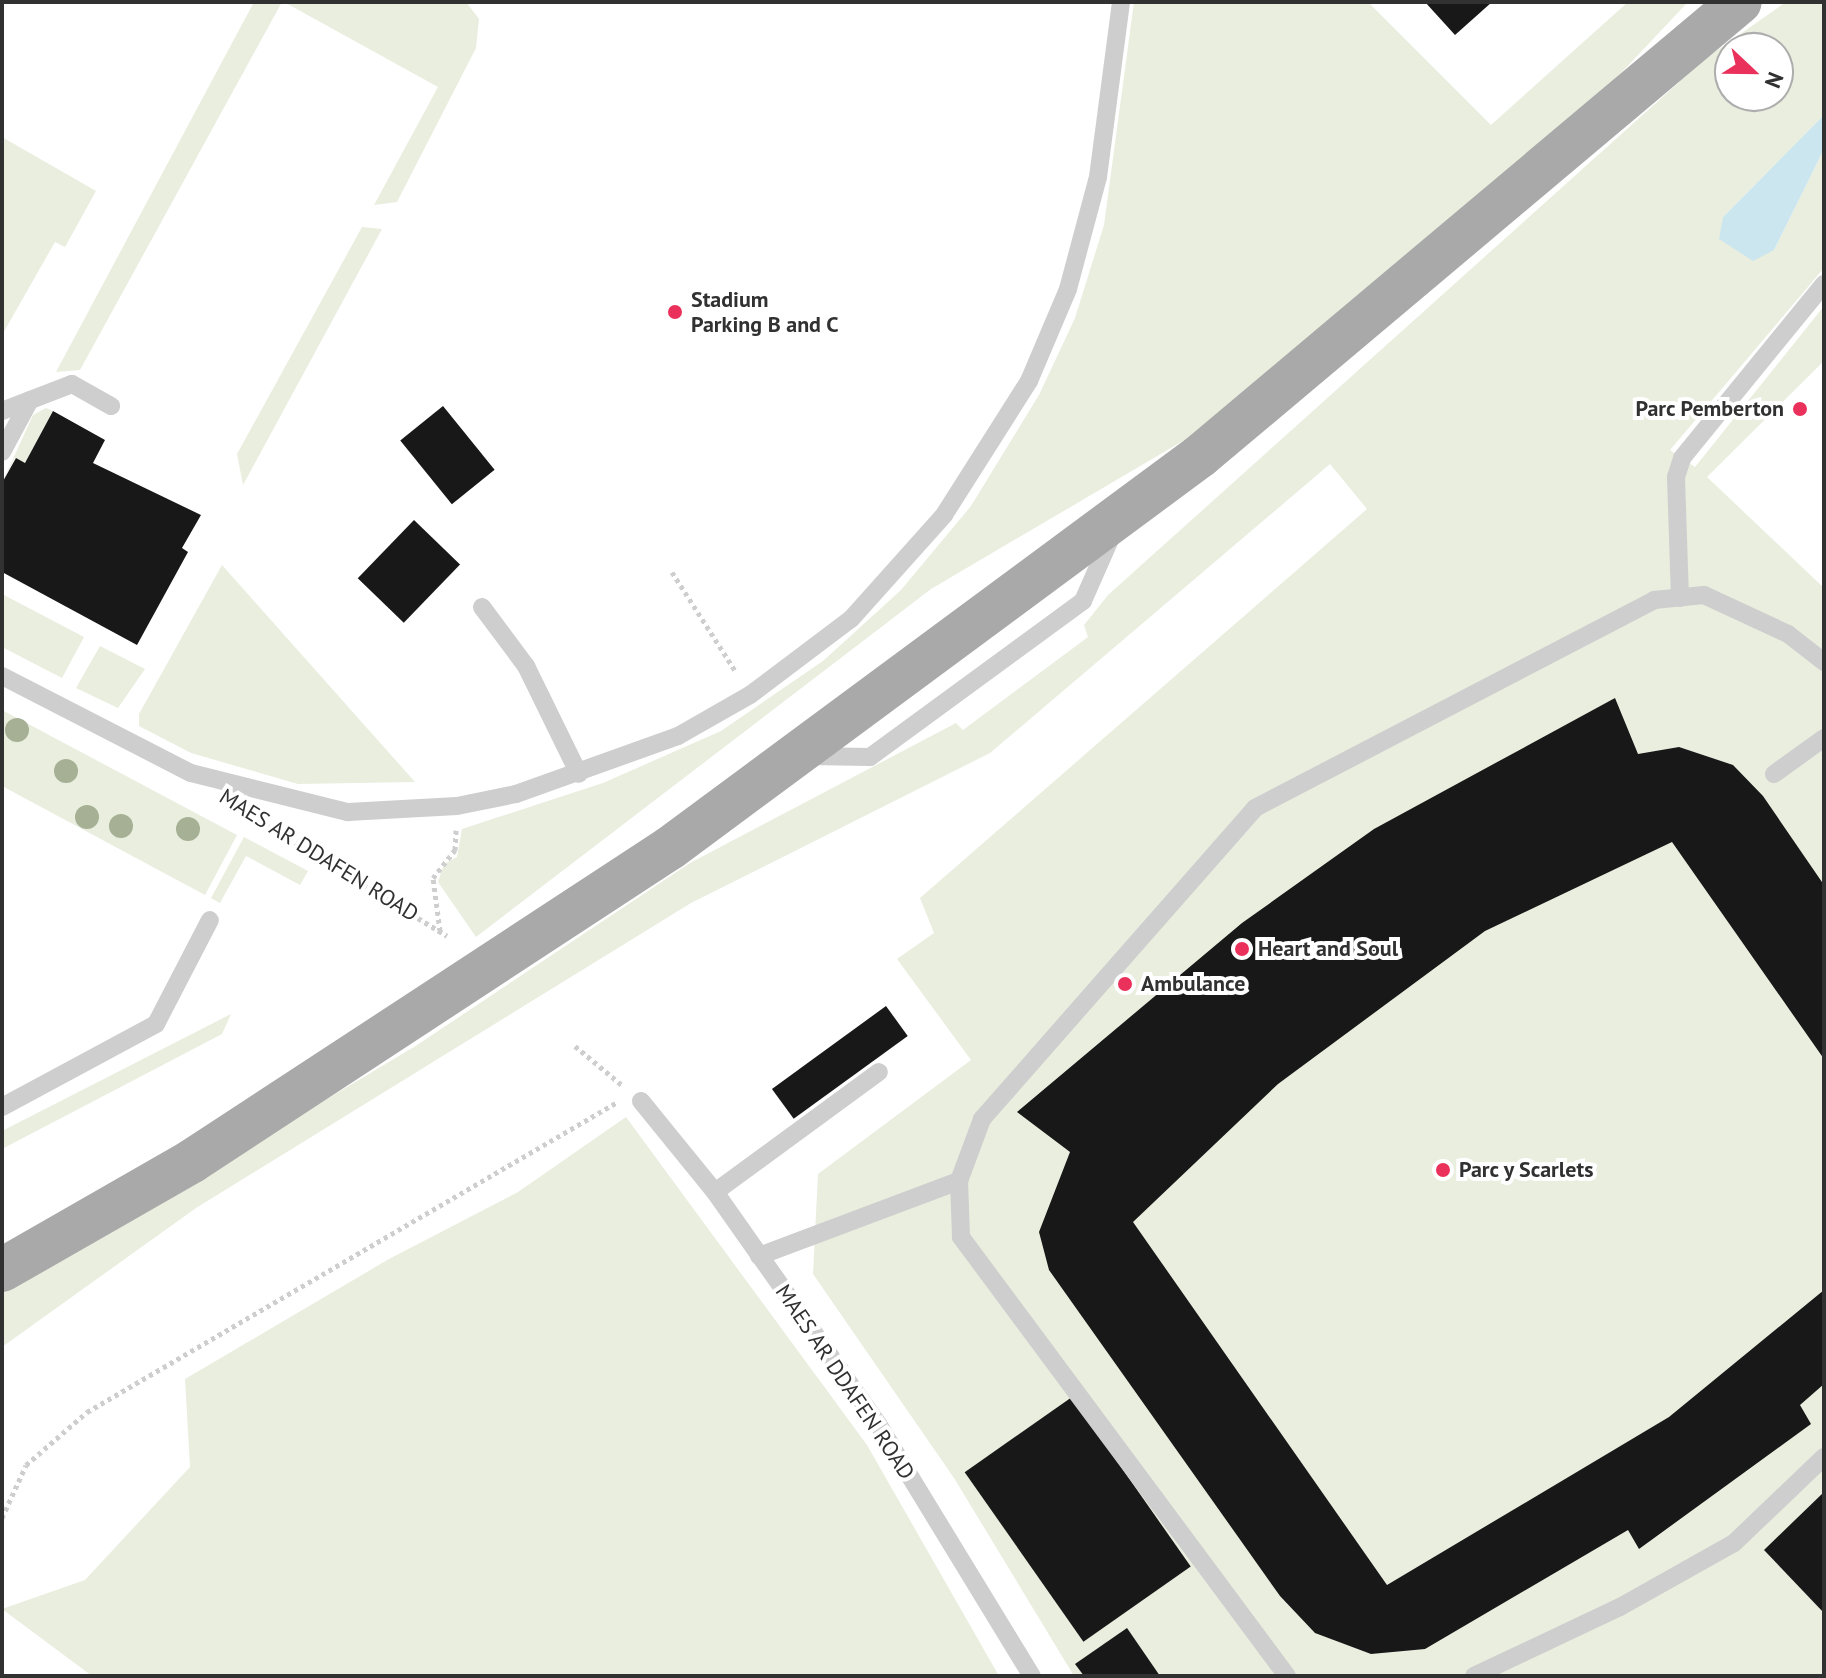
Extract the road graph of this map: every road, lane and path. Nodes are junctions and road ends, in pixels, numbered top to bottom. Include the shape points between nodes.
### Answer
1 (1121, 2) edge
2 (1728, 6) edge
3 (1824, 284) edge
4 (30, 400) junction
5 (111, 406) dead end
6 (2, 411) edge
7 (2, 452) edge
8 (672, 572) dead end
9 (1680, 598) junction
10 (482, 607) dead end
11 (1824, 662) edge
12 (2, 676) edge
13 (750, 695) junction
14 (1824, 738) edge
15 (579, 774) junction
16 (1774, 774) dead end
17 (457, 806) junction
18 (247, 813) dead end
19 (210, 920) dead end
20 (440, 931) junction
21 (447, 936) dead end
22 (575, 1046) dead end
23 (879, 1072) dead end
24 (636, 1097) joint
25 (621, 1099) dead end
26 (2, 1107) edge
27 (959, 1181) junction
28 (715, 1192) junction
29 (759, 1256) junction
30 (2, 1270) edge
31 (1824, 1457) edge
32 (2, 1518) edge
33 (1282, 1674) edge
34 (1032, 1676) edge
35 (1474, 1676) edge

1 - 13 lane via 1098,177 1068,289 1029,381 944,515 851,619
2 - 30 main road via 1200,456 670,848 192,1161
3 - 9 lane via 1682,458 1676,477
4 - 5 lane via 72,384
4 - 6 lane
4 - 7 lane
8 - 13 path
9 - 11 lane via 1704,595 1788,634
9 - 27 lane via 1654,600 1255,808 982,1119
10 - 15 lane via 526,666
12 - 17 lane via 191,773 348,812
13 - 15 lane via 678,736
14 - 16 lane
15 - 17 lane
17 - 20 path via 455,850 433,878
18 - 20 path, MAES AR DDAFEN ROAD
19 - 26 lane via 156,1024
20 - 21 path, MAES AR DDAFEN ROAD
22 - 24 path
23 - 28 lane
24 - 28 lane, MAES AR DDAFEN ROAD
25 - 32 path via 87,1412 26,1465
27 - 29 lane
27 - 33 lane via 961,1237
28 - 29 lane, MAES AR DDAFEN ROAD
29 - 34 lane, MAES AR DDAFEN ROAD via 878,1424
31 - 35 lane via 1734,1543 1620,1607

